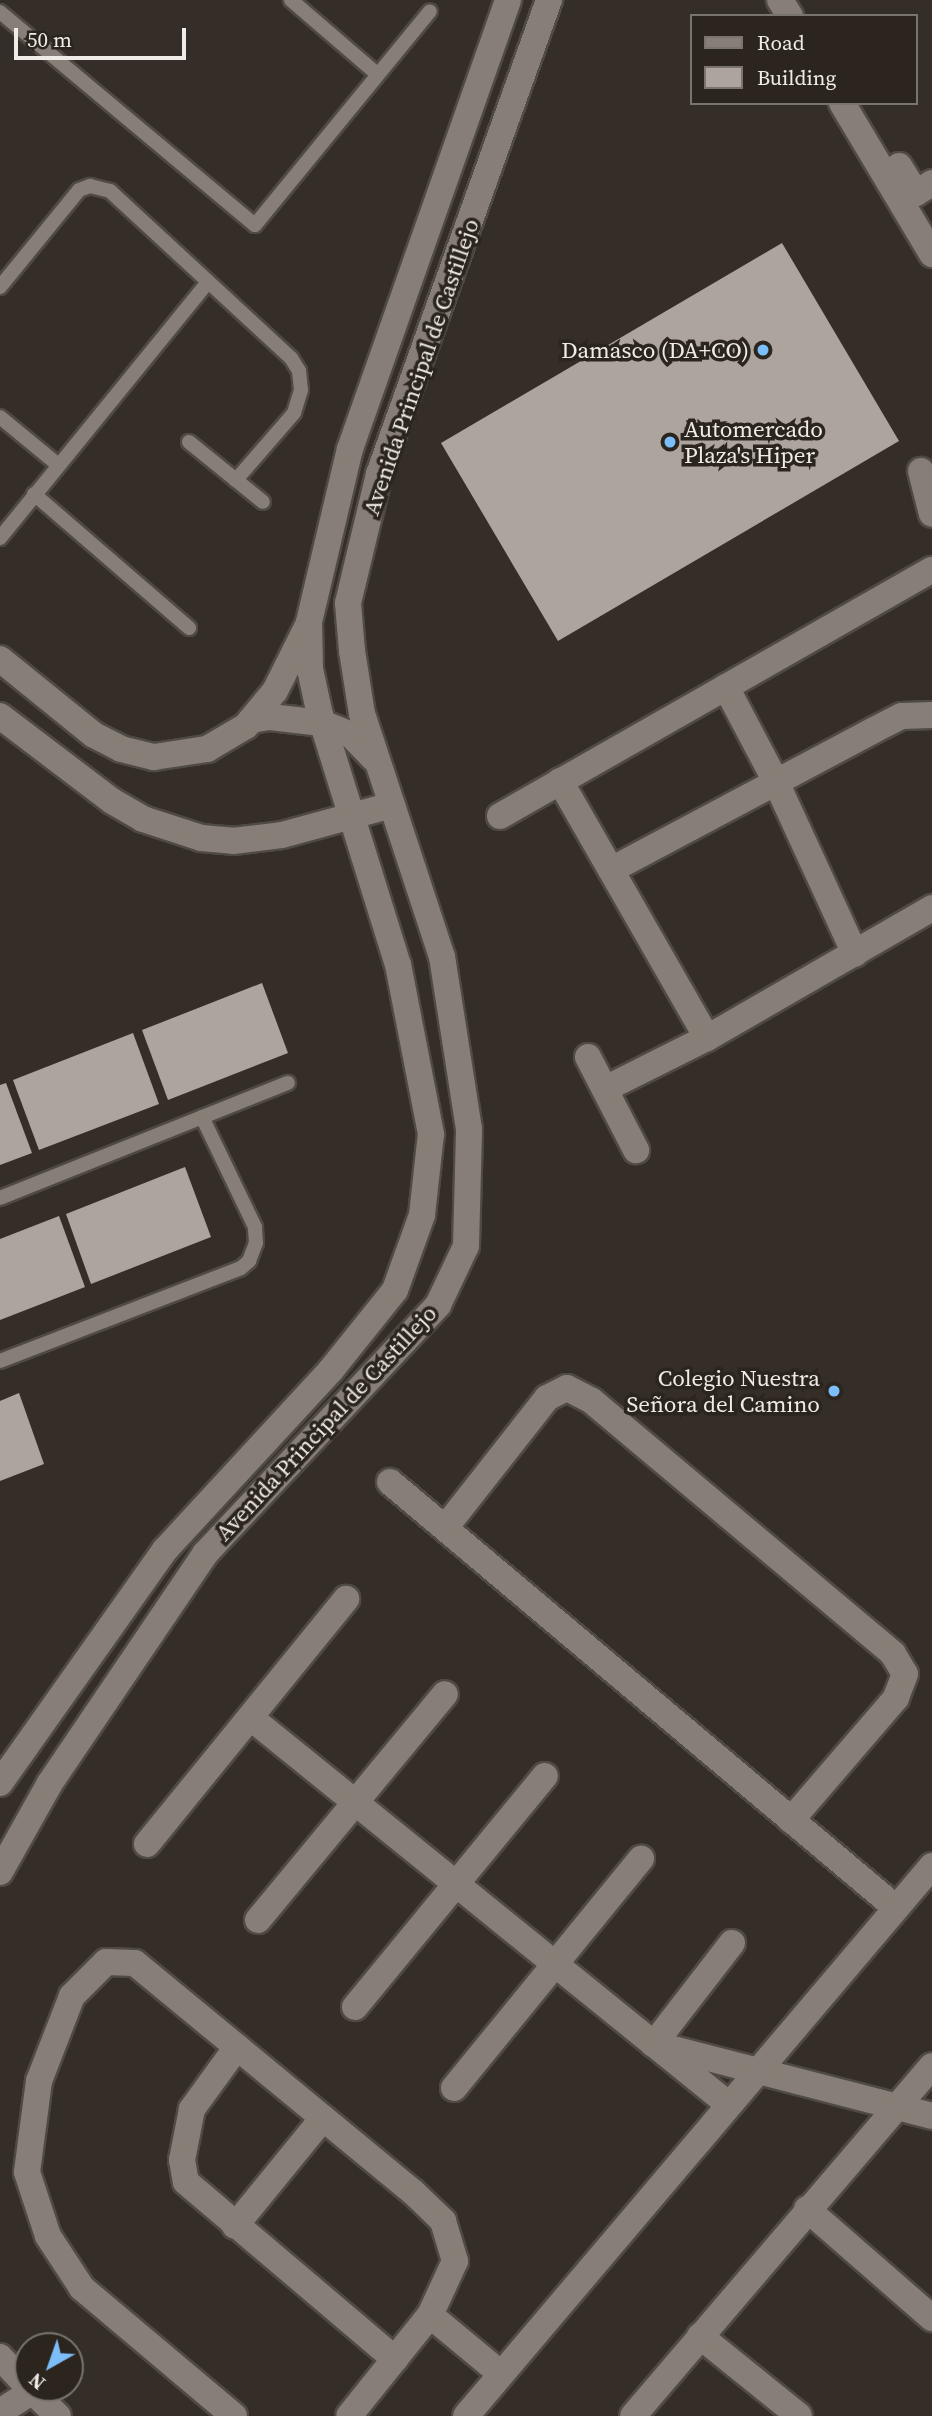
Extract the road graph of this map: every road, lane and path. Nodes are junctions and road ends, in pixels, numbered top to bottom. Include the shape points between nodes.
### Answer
1 (292, 0) edge
2 (508, 0) edge
3 (549, 0) edge
4 (788, 4) edge
5 (430, 10) dead end
6 (0, 12) edge
7 (806, 14) edge
8 (377, 74) junction
9 (843, 105) edge
10 (863, 105) edge
11 (932, 183) edge
12 (932, 254) edge
13 (208, 282) junction
14 (0, 287) edge
15 (0, 417) edge
16 (189, 442) dead end
17 (57, 464) junction
18 (921, 471) dead end
19 (236, 480) junction
20 (34, 494) junction
21 (262, 502) dead end
22 (932, 514) edge
23 (0, 538) edge
24 (932, 570) edge
25 (309, 622) junction
26 (189, 628) dead end
27 (0, 659) edge
28 (726, 687) junction
29 (932, 715) edge
30 (0, 716) edge
31 (251, 720) junction
32 (322, 723) junction
33 (379, 766) junction
34 (560, 781) junction
35 (776, 782) junction
36 (392, 805) junction
37 (499, 816) dead end
38 (351, 818) junction
39 (611, 870) junction
40 (932, 908) edge
41 (855, 954) junction
42 (707, 1038) junction
43 (589, 1057) dead end
44 (288, 1083) dead end
45 (605, 1089) junction
46 (202, 1117) junction
47 (636, 1150) dead end
48 (0, 1198) edge
49 (0, 1361) edge
50 (390, 1482) dead end
51 (445, 1528) junction
52 (346, 1599) dead end
53 (445, 1695) dead end
54 (251, 1718) junction
55 (545, 1776) dead end
56 (0, 1783) edge
57 (356, 1803) junction
58 (791, 1821) junction
59 (146, 1844) dead end
60 (641, 1859) dead end
61 (932, 1866) edge
62 (0, 1872) edge
63 (455, 1883) junction
64 (896, 1908) junction
65 (258, 1920) dead end
66 (732, 1943) dead end
67 (555, 1964) junction
68 (355, 2007) dead end
69 (654, 2044) junction
70 (237, 2047) junction
71 (932, 2066) edge
72 (757, 2070) junction
73 (454, 2088) dead end
74 (904, 2099) junction
75 (728, 2104) junction
76 (932, 2109) edge
77 (932, 2116) edge
78 (323, 2118) junction
79 (807, 2209) junction
80 (235, 2226) junction
81 (430, 2315) junction
82 (932, 2318) edge
83 (700, 2336) junction
84 (0, 2357) edge
85 (394, 2359) junction
86 (14, 2372) edge
87 (501, 2374) junction
88 (43, 2402) edge
89 (58, 2416) edge
90 (234, 2416) edge
91 (349, 2416) edge
92 (466, 2416) edge
93 (633, 2416) edge
94 (799, 2416) edge

1 - 8 lane
2 - 25 street, Avenida Principal de Castillejo via 350,449
3 - 33 street, Avenida Principal de Castillejo via 379,474 357,561 348,603 352,651 362,713
4 - 7 street
5 - 8 lane
6 - 8 lane via 255,225
9 - 12 street
10 - 11 street via 915,193
13 - 14 lane via 110,191 90,186 79,190
13 - 17 lane
13 - 19 lane via 291,358 299,371 294,413
15 - 17 lane
16 - 19 lane
17 - 20 lane
18 - 22 street
19 - 21 lane
20 - 23 lane
20 - 26 lane
24 - 28 street
25 - 31 street via 275,691
25 - 32 street, Avenida Principal de Castillejo via 310,669
27 - 31 street via 94,735 154,757 207,749
28 - 34 street
28 - 35 street
29 - 35 street via 902,716
30 - 38 street via 113,801 143,820 171,830 233,841
31 - 32 street via 299,718
32 - 33 street via 340,728 359,742
32 - 38 street, Avenida Principal de Castillejo
33 - 36 street, Avenida Principal de Castillejo
34 - 37 street
34 - 39 street
35 - 39 street
35 - 41 street
36 - 38 street
36 - 62 street, Avenida Principal de Castillejo via 442,957 469,1129 466,1246 438,1305 205,1554 50,1783
38 - 56 street, Avenida Principal de Castillejo via 398,964 431,1135 422,1215 395,1290 331,1370 165,1550
39 - 42 street
40 - 41 street
41 - 42 street
42 - 45 street
43 - 45 street
44 - 46 lane
45 - 47 street
46 - 48 lane
46 - 49 lane via 255,1227 256,1243 249,1261 241,1268
50 - 51 street
51 - 58 street
51 - 58 street via 547,1398 567,1388 592,1401 883,1645 905,1674 896,1698
52 - 54 street
53 - 57 street
54 - 57 street
54 - 59 street
55 - 63 street
57 - 63 street
57 - 65 street
58 - 64 street
60 - 67 street
61 - 64 street
63 - 67 street
63 - 68 street
64 - 72 street
66 - 69 street
67 - 69 street
67 - 73 street
69 - 72 street
69 - 75 street
70 - 78 street
70 - 80 street via 192,2109 182,2160 186,2182
70 - 90 street via 135,1964 106,1962 72,1996 39,2081 27,2172 48,2236 82,2288
71 - 74 street
72 - 74 street
72 - 75 street
74 - 76 street
74 - 77 street
74 - 79 street
75 - 87 street
78 - 80 street
78 - 81 street via 443,2221 455,2261
79 - 82 street
79 - 83 street
80 - 85 street
81 - 85 street
81 - 87 street
83 - 93 street
83 - 94 street
84 - 86 street
85 - 91 street
87 - 92 street
88 - 89 street

